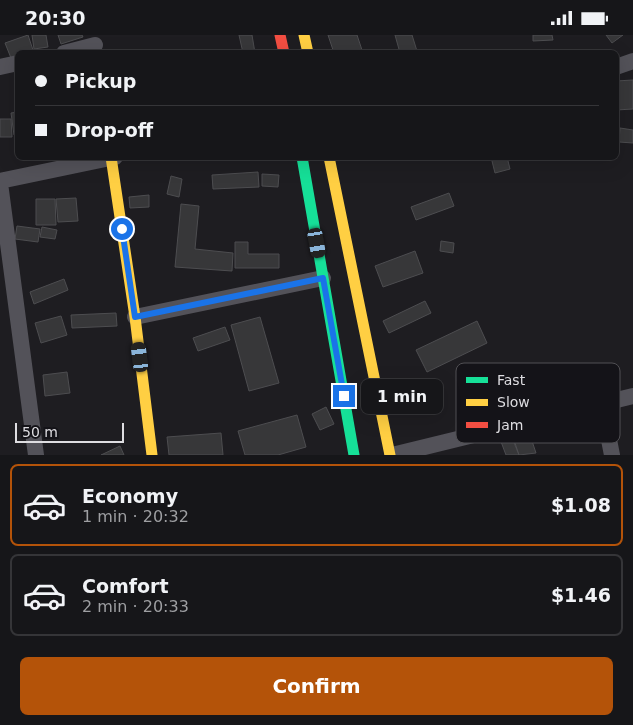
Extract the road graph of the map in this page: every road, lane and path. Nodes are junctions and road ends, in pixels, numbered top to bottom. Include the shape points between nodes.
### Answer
1 (280, 35) edge
2 (304, 35) edge
3 (95, 44) edge
4 (74, 50) edge
5 (283, 50) edge
6 (307, 50) edge
7 (633, 61) edge
8 (15, 64) edge
9 (619, 66) edge
10 (0, 67) edge
11 (102, 160) edge
12 (111, 160) edge
13 (303, 160) edge
14 (330, 160) edge
15 (0, 182) edge
16 (323, 278) junction
17 (135, 317) junction
18 (633, 396) edge
19 (620, 399) edge
20 (456, 439) edge
21 (36, 455) edge
22 (152, 455) edge
23 (354, 455) edge
24 (391, 455) edge

1 - 5 main road
2 - 6 main road
3 - 4 street
7 - 9 street
8 - 10 street
11 - 15 street
12 - 17 main road
13 - 16 main road
14 - 24 main road
15 - 21 street
16 - 17 street
16 - 23 main road
17 - 22 main road
18 - 19 street
20 - 24 street

